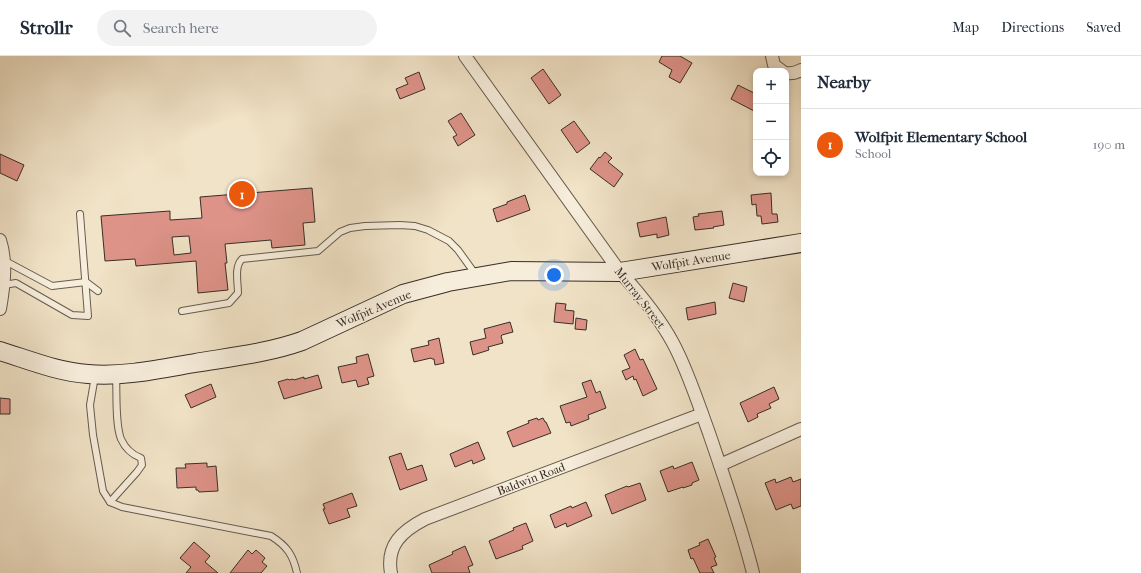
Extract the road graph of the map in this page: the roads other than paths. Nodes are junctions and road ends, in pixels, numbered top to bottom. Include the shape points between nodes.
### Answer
1 (465, 56) edge
2 (772, 56) edge
3 (778, 68) edge
4 (801, 70) edge
5 (789, 74) edge
6 (80, 214) dead end
7 (0, 240) edge
8 (801, 243) edge
9 (4, 263) junction
10 (620, 272) junction
11 (477, 277) junction
12 (86, 282) junction
13 (4, 285) junction
14 (98, 290) dead end
15 (0, 309) edge
16 (182, 311) dead end
17 (0, 351) edge
18 (116, 374) junction
19 (95, 375) junction
20 (702, 414) junction
21 (801, 429) edge
22 (720, 465) junction
23 (110, 502) junction
24 (297, 573) edge
25 (391, 573) edge
26 (753, 573) edge

1 - 10 street, Murray Street
2 - 3 street via 774,65
4 - 5 street
6 - 12 lane
7 - 9 street
8 - 10 street, Wolfpit Avenue
9 - 12 lane via 9,263 52,286
9 - 13 street
10 - 11 street, Wolfpit Avenue via 511,271
10 - 20 street, Murray Street via 649,306 673,343
11 - 16 lane via 458,250 435,233 415,226 365,226 340,232 318,251 242,259 237,270 238,293 229,303
11 - 18 street, Wolfpit Avenue via 403,294 282,348
12 - 13 lane via 88,316 72,315 16,283
12 - 14 lane
13 - 15 street
17 - 19 street, Wolfpit Avenue via 49,366
18 - 19 street, Wolfpit Avenue
18 - 23 lane via 121,439 125,447 141,458 142,465
19 - 23 lane via 90,405 103,491
20 - 22 street, Murray Street
20 - 25 street, Baldwin Road via 425,519 403,532 393,545 390,556
21 - 22 street
22 - 26 street, Murray Street
23 - 24 lane via 122,507 271,536 290,552

